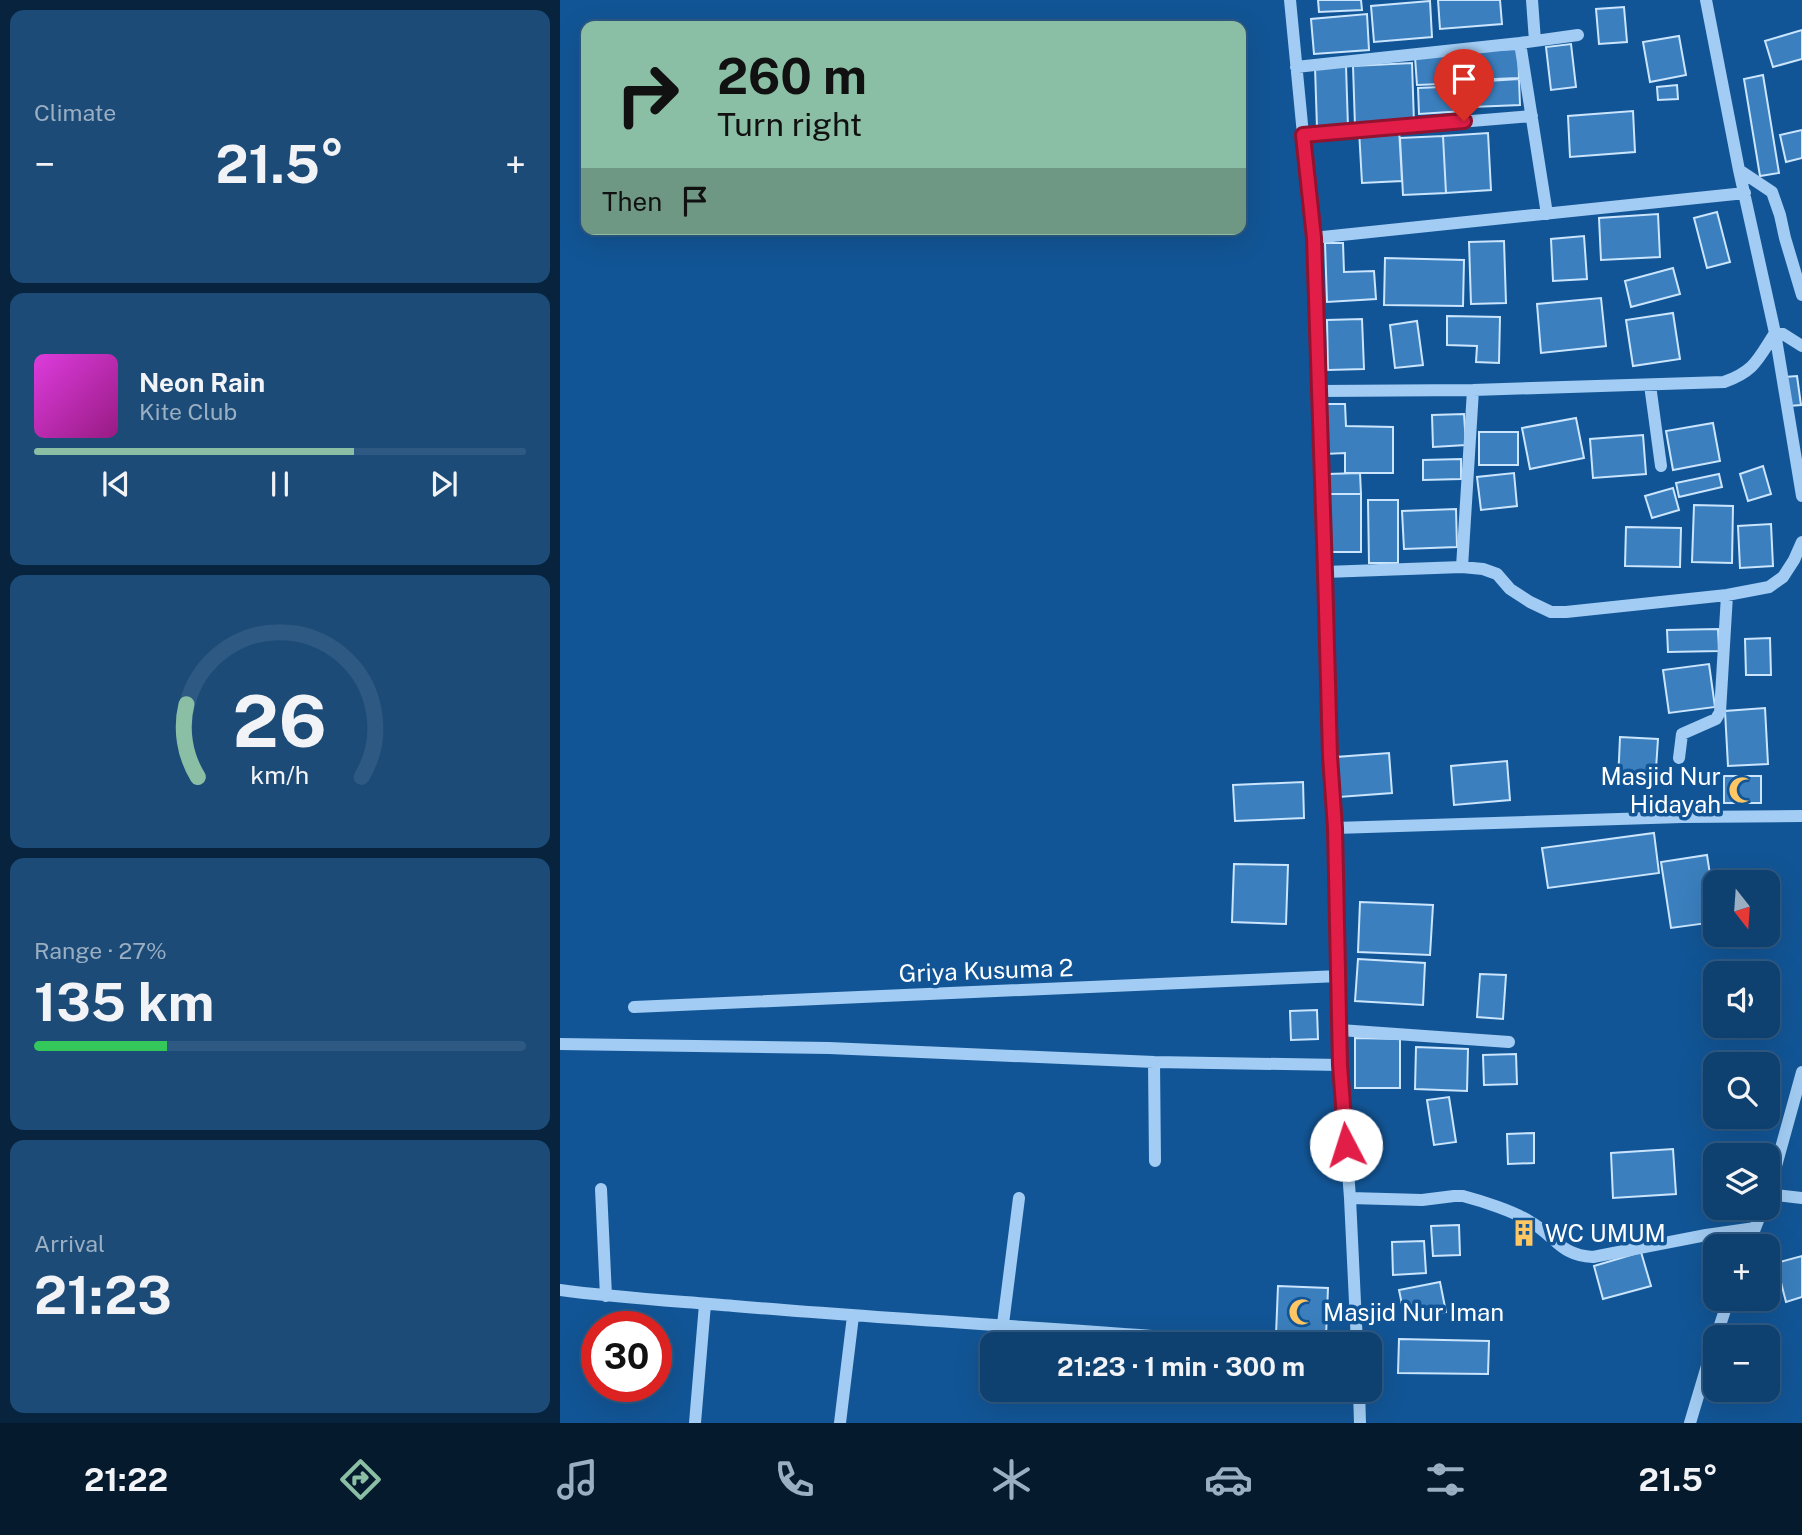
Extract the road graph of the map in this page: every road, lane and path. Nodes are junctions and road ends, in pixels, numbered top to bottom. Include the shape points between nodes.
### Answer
1 (1290, 0) edge
2 (1532, 0) edge
3 (1706, 0) edge
4 (1578, 35) dead end
5 (1535, 41) junction
6 (1520, 43) junction
7 (1296, 67) junction
8 (1532, 116) junction
9 (1303, 135) junction
10 (1739, 170) junction
11 (1745, 193) junction
12 (1547, 214) junction
13 (1314, 238) junction
14 (1802, 295) edge
15 (1774, 333) junction
16 (1802, 346) edge
17 (1650, 385) junction
18 (1472, 390) junction
19 (1319, 391) junction
20 (1661, 466) dead end
21 (1802, 496) edge
22 (1802, 541) edge
23 (1462, 567) junction
24 (1325, 572) junction
25 (1727, 595) junction
26 (1679, 758) dead end
27 (1802, 816) edge
28 (1335, 828) junction
29 (1339, 976) junction
30 (634, 1007) dead end
31 (1340, 1030) junction
32 (1509, 1042) dead end
33 (560, 1044) edge
34 (1154, 1062) junction
35 (1340, 1065) junction
36 (1802, 1072) edge
37 (1780, 1151) edge
38 (1155, 1161) dead end
39 (601, 1189) dead end
40 (1780, 1195) edge
41 (1019, 1198) dead end
42 (1350, 1198) junction
43 (1802, 1198) edge
44 (1758, 1220) edge
45 (1755, 1228) junction
46 (1753, 1234) edge
47 (560, 1290) edge
48 (606, 1296) junction
49 (705, 1304) junction
50 (853, 1316) junction
51 (1003, 1324) junction
52 (1104, 1332) edge
53 (1356, 1332) edge
54 (1703, 1379) edge
55 (1359, 1402) edge
56 (695, 1423) edge
57 (840, 1423) edge
58 (1360, 1423) edge
59 (1690, 1423) edge

1 - 7 street
2 - 5 street
3 - 10 street
4 - 5 street
5 - 6 street
6 - 7 street
6 - 8 street
7 - 9 street
8 - 9 street
8 - 12 street
9 - 13 street
10 - 11 street
10 - 14 street via 1772,192
11 - 12 street
11 - 15 street
12 - 13 street
13 - 19 street
15 - 16 street
15 - 17 street via 1753,367 1741,376 1724,382
15 - 21 street
17 - 18 street
17 - 20 street
18 - 19 street
18 - 23 street
19 - 24 street
22 - 25 street via 1783,577 1769,587
23 - 24 street
23 - 25 street via 1497,574 1510,589 1551,612
24 - 28 street
25 - 26 street via 1720,712 1716,719 1682,734
27 - 28 street
28 - 29 street
29 - 30 street, Griya Kusuma 2
29 - 31 street
31 - 32 street
31 - 35 street
33 - 34 street via 829,1048
34 - 35 street
34 - 38 street
35 - 42 street
36 - 37 street
39 - 48 street
40 - 43 street
41 - 51 street
42 - 45 street via 1473,1199 1526,1218 1565,1250 1593,1258
42 - 53 street
44 - 45 street
45 - 46 street
47 - 48 street
48 - 49 street
49 - 50 street
49 - 56 street
50 - 51 street
50 - 57 street
51 - 52 street
54 - 59 street
55 - 58 street

